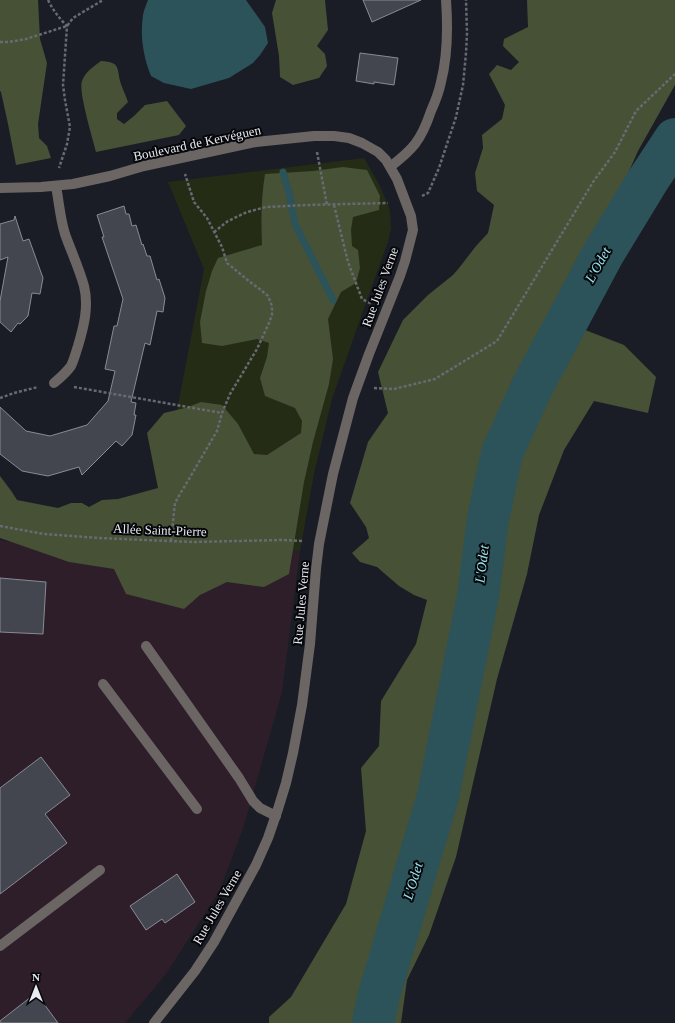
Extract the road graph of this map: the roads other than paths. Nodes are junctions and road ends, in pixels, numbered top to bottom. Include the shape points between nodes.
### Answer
1 (446, 0) edge
2 (390, 167) junction
3 (56, 186) junction
4 (0, 188) edge
5 (54, 383) road end
6 (146, 646) dead end
7 (103, 684) dead end
8 (197, 809) dead end
9 (276, 816) junction
10 (100, 870) dead end
11 (0, 946) edge
12 (154, 1023) edge

1 - 2 street via 446,53 438,94 414,145
2 - 3 street, Boulevard de Kervéguen via 378,152 362,143 349,138 314,136 256,142
2 - 9 street, Rue Jules Verne via 407,202 413,230 400,276 358,386 332,474 319,544 303,699 294,753
3 - 4 street, Boulevard de Kervéguen
3 - 5 street via 61,220 84,287 86,309 83,330 72,365
6 - 9 street via 253,801 260,808
7 - 8 street
9 - 12 street, Rue Jules Verne via 256,865 214,942
10 - 11 street

